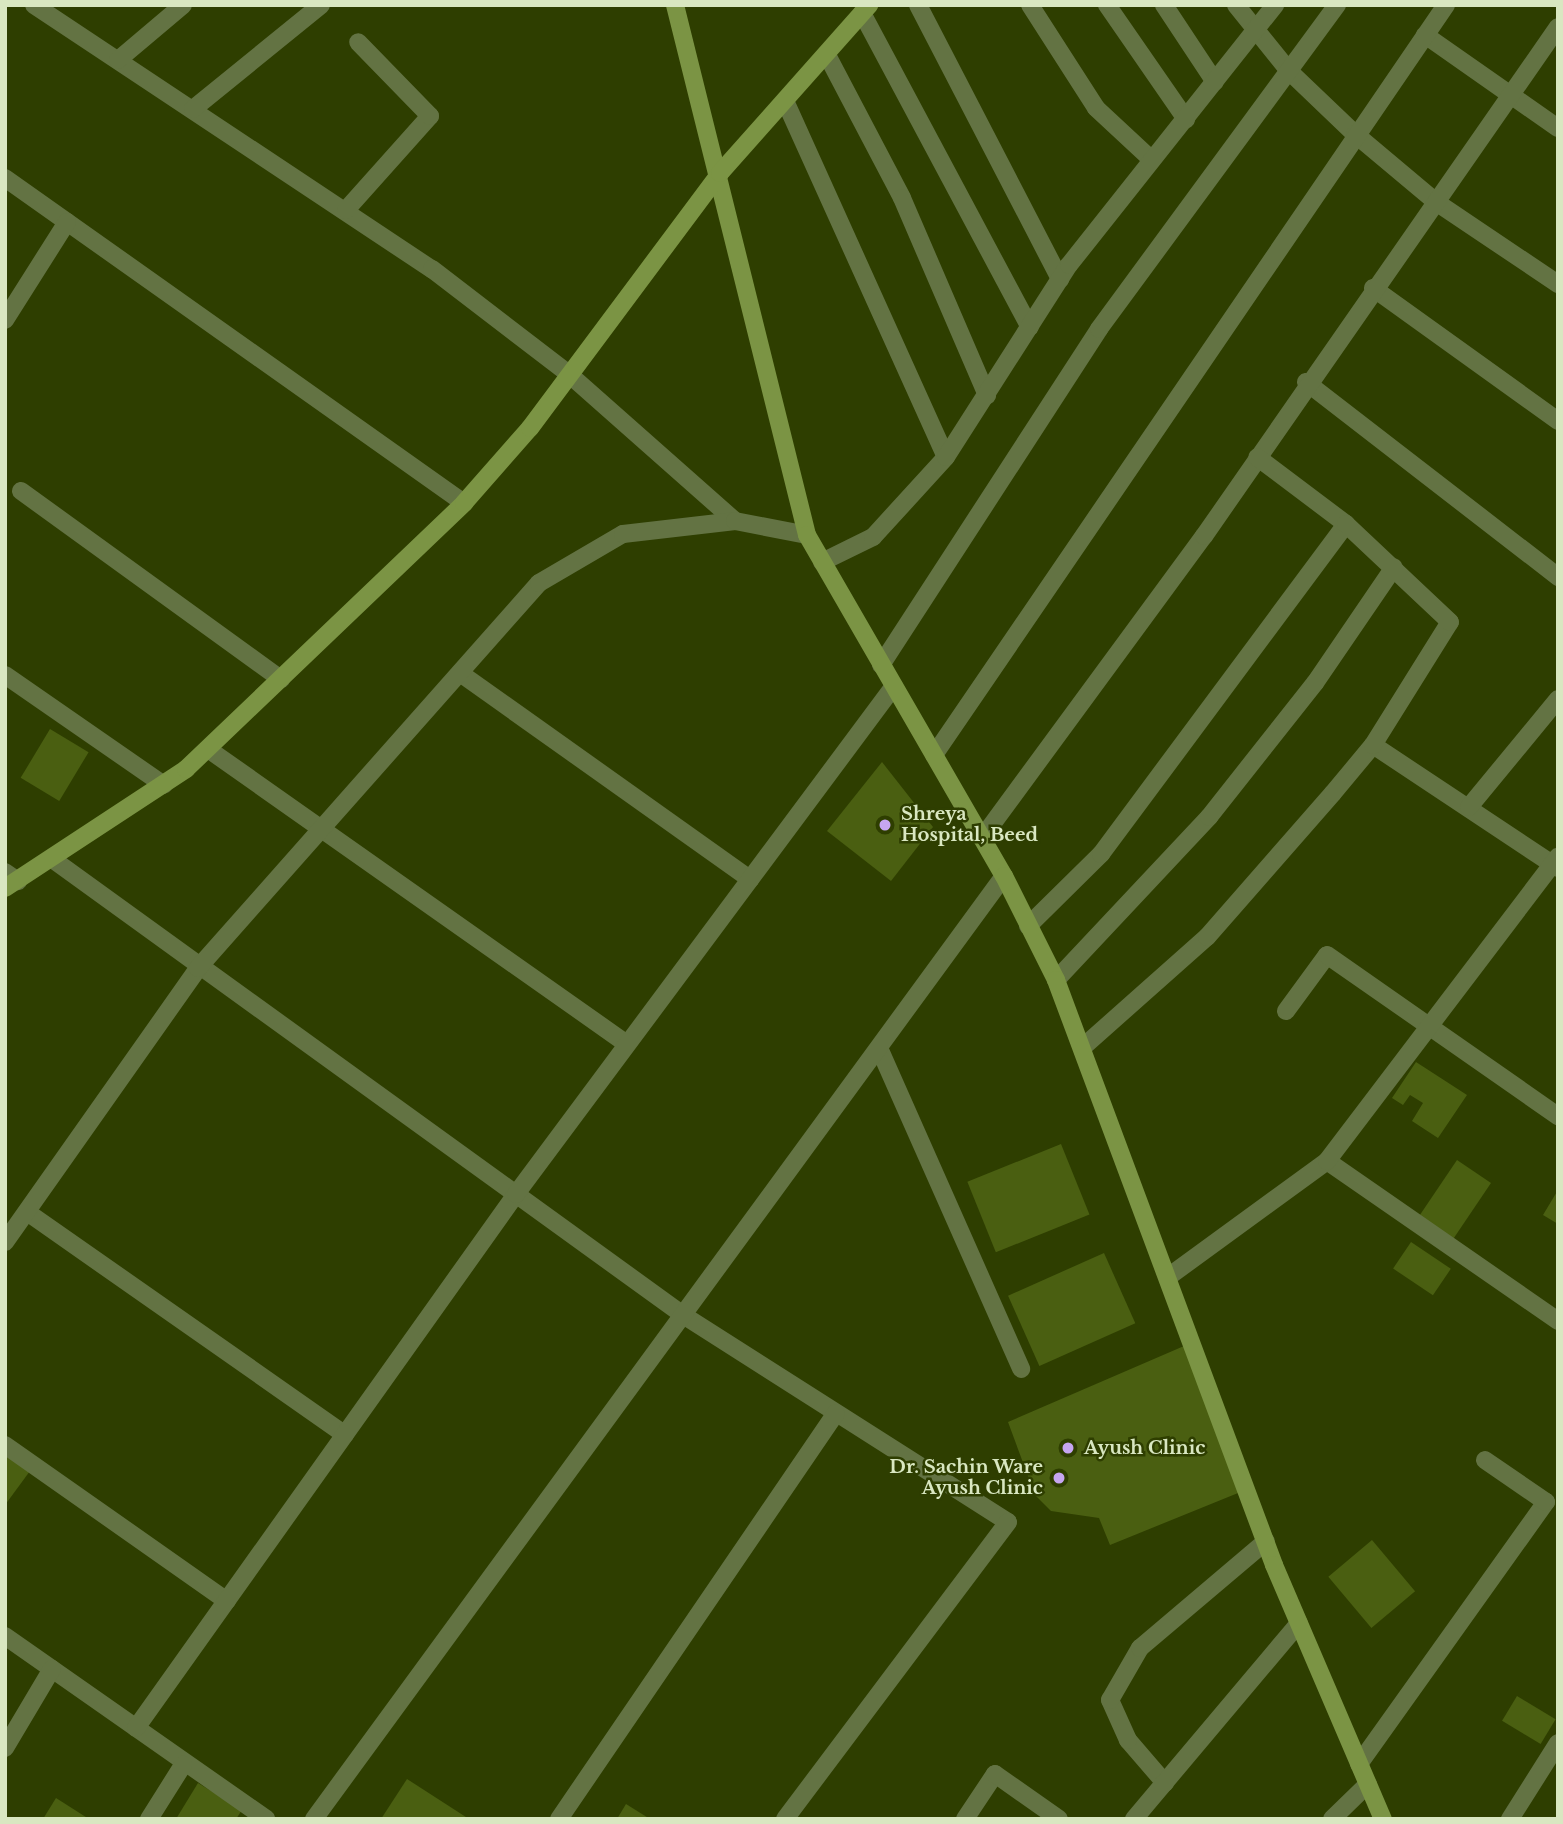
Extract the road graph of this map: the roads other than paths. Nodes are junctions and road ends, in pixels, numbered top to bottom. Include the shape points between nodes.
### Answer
1 (183, 5) edge
2 (321, 5) edge
3 (675, 5) edge
4 (918, 5) edge
5 (1030, 5) edge
6 (1107, 5) edge
7 (1164, 5) edge
8 (1236, 5) edge
9 (1275, 5) edge
10 (1337, 5) edge
11 (1446, 5) edge
12 (40, 7) edge
13 (866, 9) edge
14 (1558, 27) edge
15 (1254, 32) junction
16 (1425, 35) junction
17 (358, 42) dead end
18 (827, 55) junction
19 (118, 60) junction
20 (1289, 71) junction
21 (1215, 82) junction
22 (1508, 94) junction
23 (786, 103) junction
24 (193, 108) junction
25 (1186, 119) junction
26 (1558, 128) edge
27 (1356, 134) junction
28 (1152, 160) junction
29 (720, 173) junction
30 (5, 178) edge
31 (1436, 202) junction
32 (345, 210) junction
33 (68, 222) junction
34 (1060, 279) junction
35 (1558, 284) edge
36 (1373, 288) junction
37 (5, 320) edge
38 (1030, 327) junction
39 (570, 375) junction
40 (1306, 382) junction
41 (987, 395) junction
42 (1558, 421) edge
43 (946, 457) junction
44 (1256, 457) junction
45 (21, 491) dead end
46 (464, 503) junction
47 (735, 521) junction
48 (1346, 524) junction
49 (807, 536) junction
50 (822, 562) junction
51 (1395, 567) junction
52 (1558, 578) edge
53 (881, 665) junction
54 (460, 673) junction
55 (5, 675) edge
56 (281, 679) junction
57 (894, 686) junction
58 (1558, 699) edge
59 (1373, 745) junction
60 (208, 749) junction
61 (934, 755) junction
62 (164, 785) junction
63 (1469, 807) junction
64 (322, 829) junction
65 (982, 838) junction
66 (55, 861) junction
67 (1556, 863) edge
68 (1004, 876) junction
69 (750, 879) junction
70 (9, 880) edge
71 (1028, 926) junction
72 (198, 968) junction
73 (1056, 980) junction
74 (1286, 1012) dead end
75 (1432, 1028) junction
76 (627, 1044) junction
77 (1083, 1047) junction
78 (879, 1048) junction
79 (1558, 1116) edge
80 (1327, 1161) junction
81 (516, 1195) junction
82 (27, 1212) junction
83 (5, 1242) edge
84 (1168, 1277) junction
85 (683, 1315) junction
86 (1558, 1321) edge
87 (1021, 1369) dead end
88 (836, 1413) junction
89 (345, 1435) junction
90 (5, 1445) edge
91 (1485, 1460) dead end
92 (1266, 1541) junction
93 (227, 1601) junction
94 (1299, 1623) junction
95 (5, 1636) edge
96 (52, 1669) junction
97 (136, 1728) junction
98 (1558, 1744) edge
99 (5, 1748) edge
100 (1359, 1764) junction
101 (183, 1765) junction
102 (1165, 1783) junction
103 (1368, 1784) junction
104 (149, 1819) edge
105 (266, 1819) edge
106 (314, 1819) edge
107 (559, 1819) edge
108 (785, 1819) edge
109 (965, 1819) edge
110 (1059, 1819) edge
111 (1134, 1819) edge
112 (1332, 1819) edge
113 (1383, 1819) edge
114 (1510, 1819) edge

1 - 19 street
2 - 24 street
3 - 29 main road
4 - 34 street
5 - 28 street via 1096,108
6 - 25 street
7 - 21 street
8 - 15 street
9 - 15 street
10 - 20 street
11 - 16 street
12 - 19 street
13 - 18 main road
13 - 38 street
14 - 22 street
15 - 20 street
15 - 21 street
16 - 22 street
16 - 27 street
17 - 32 street via 430,116
18 - 23 main road
18 - 41 street via 902,198
19 - 24 street
20 - 27 street
20 - 53 street via 1099,329
21 - 25 street
22 - 26 street
22 - 31 street
23 - 29 main road
23 - 43 street
24 - 32 street
25 - 28 street
27 - 31 street
27 - 61 street
28 - 34 street
29 - 39 main road
29 - 49 main road
30 - 33 street
31 - 35 street
31 - 36 street
32 - 39 street
33 - 37 street
33 - 46 street
34 - 38 street
36 - 40 street
36 - 42 street
38 - 41 street
39 - 46 main road
39 - 47 street
40 - 44 street
40 - 52 street
41 - 43 street
43 - 50 street via 873,537
44 - 48 street
44 - 65 street
45 - 56 street
46 - 56 main road
47 - 49 street
47 - 54 street via 624,534 539,583
48 - 51 street
48 - 71 street via 1101,854
49 - 50 main road
50 - 53 main road
51 - 59 street via 1450,622
51 - 73 street via 1315,683 1209,817
53 - 57 main road
54 - 64 street
54 - 69 street
55 - 62 street
56 - 60 main road
57 - 61 main road
57 - 69 street
58 - 63 street
59 - 63 street
59 - 77 street via 1207,937
60 - 62 main road
60 - 64 street
61 - 65 main road
62 - 66 main road
63 - 67 street
64 - 72 street
64 - 76 street
65 - 68 main road
66 - 70 main road
66 - 72 street
67 - 75 street
68 - 71 main road
68 - 78 street
69 - 76 street
71 - 73 main road
72 - 81 street
72 - 82 street
73 - 77 main road
74 - 75 street via 1327,955
75 - 79 street
75 - 80 street
76 - 81 street
77 - 84 main road
78 - 85 street
78 - 87 street
80 - 84 street
80 - 86 street
81 - 85 street
81 - 89 street
82 - 83 street
82 - 89 street
84 - 92 main road
85 - 88 street
85 - 106 street
88 - 107 street
88 - 108 street via 1008,1522
89 - 93 street
90 - 93 street
91 - 100 street via 1546,1502
92 - 94 main road
92 - 102 street via 1140,1648 1110,1700 1128,1740
93 - 97 street
94 - 100 main road
94 - 102 street
95 - 96 street
96 - 97 street
96 - 99 street
97 - 101 street
98 - 114 street
100 - 103 main road
101 - 104 street
101 - 105 street
102 - 111 street
103 - 112 street
103 - 113 main road
109 - 110 street via 995,1774

